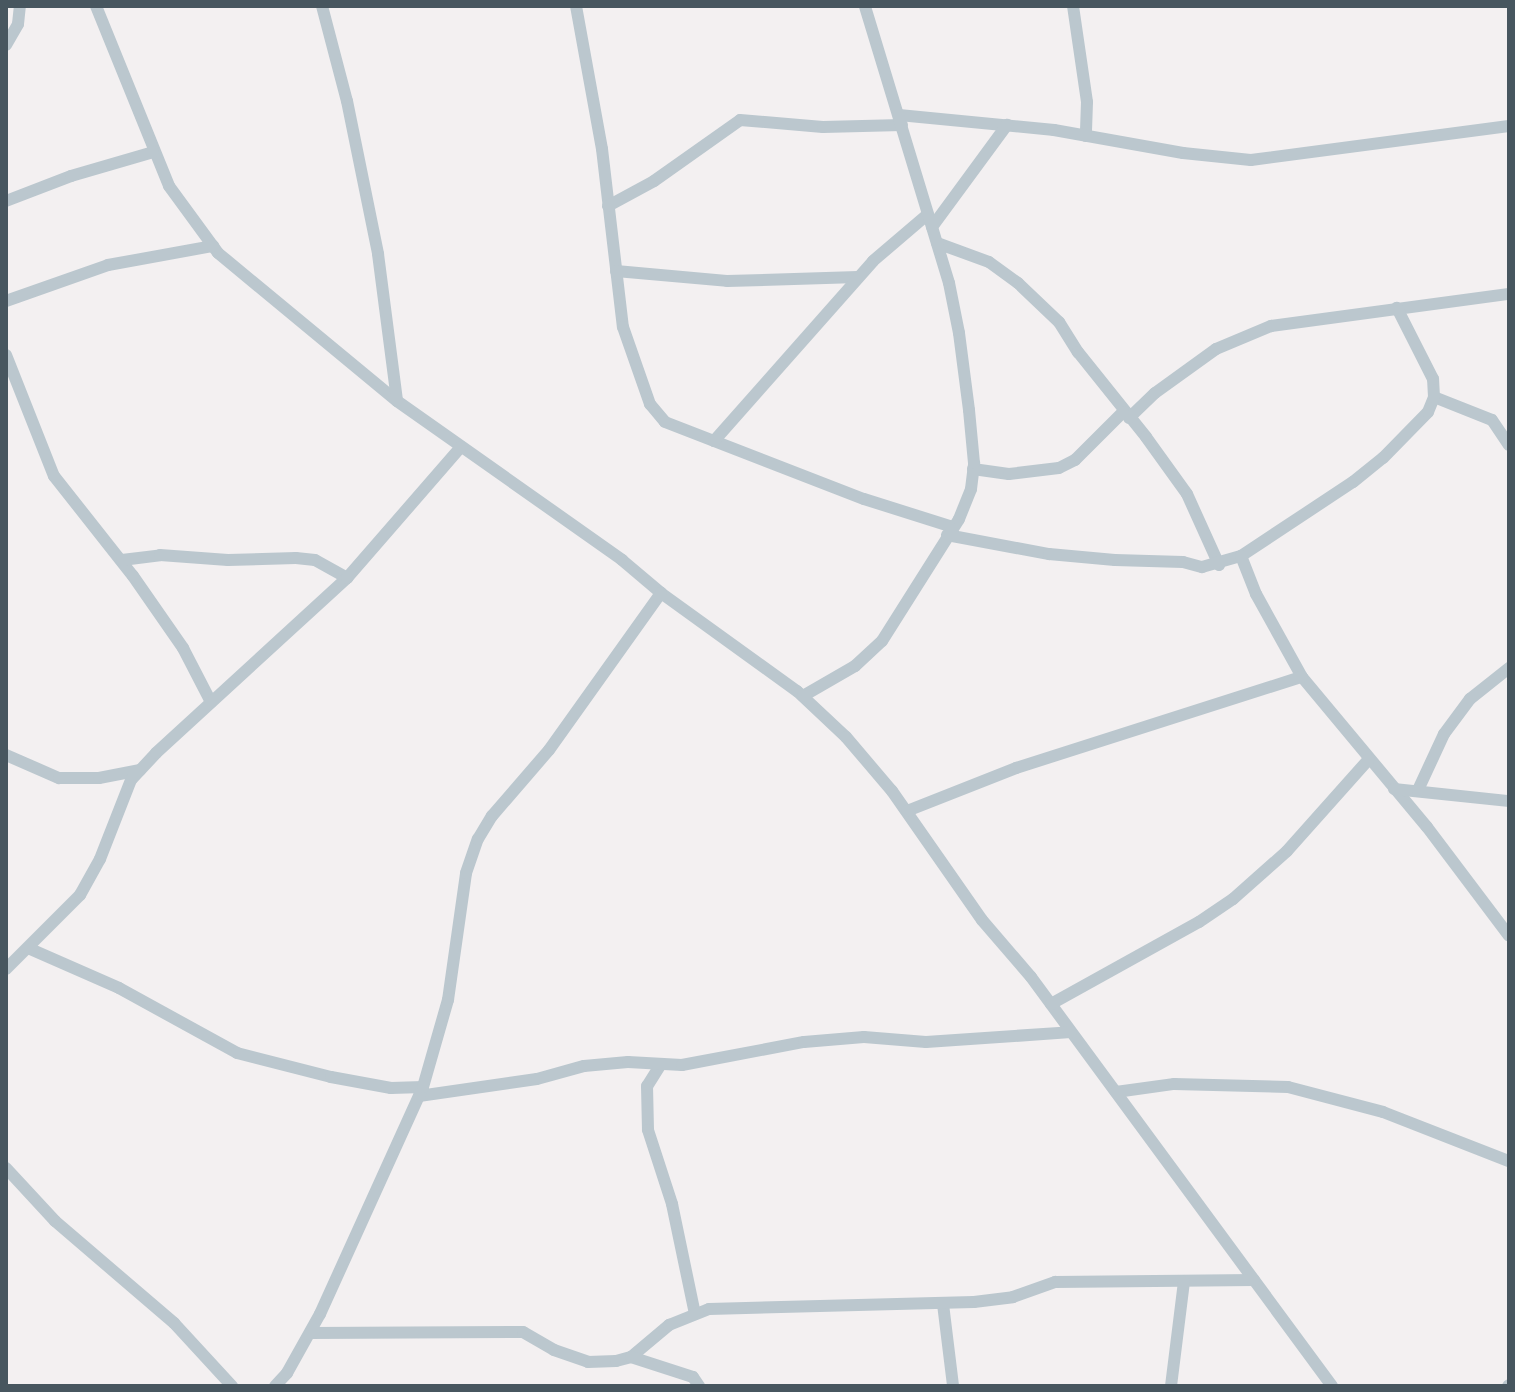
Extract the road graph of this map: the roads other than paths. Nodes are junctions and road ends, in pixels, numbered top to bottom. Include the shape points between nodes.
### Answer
1 (20, 6) edge
2 (96, 6) edge
3 (576, 6) edge
4 (865, 6) edge
5 (1073, 6) edge
6 (324, 7) edge
7 (6, 45) edge
8 (900, 120) junction
9 (1007, 125) junction
10 (1509, 126) edge
11 (1086, 136) junction
12 (153, 152) junction
13 (6, 201) edge
14 (608, 206) junction
15 (930, 220) junction
16 (937, 243) junction
17 (213, 246) junction
18 (616, 271) junction
19 (858, 277) junction
20 (1509, 294) edge
21 (6, 301) edge
22 (1397, 308) junction
23 (6, 356) edge
24 (1434, 397) junction
25 (397, 401) junction
26 (1126, 415) junction
27 (1504, 428) edge
28 (714, 441) junction
29 (1509, 445) edge
30 (461, 447) junction
31 (973, 469) junction
32 (950, 531) junction
33 (1241, 556) junction
34 (122, 560) junction
35 (1219, 565) junction
36 (347, 578) junction
37 (661, 593) junction
38 (1509, 668) edge
39 (1302, 677) junction
40 (803, 696) junction
41 (211, 702) junction
42 (6, 755) edge
43 (1369, 759) junction
44 (140, 770) junction
45 (1394, 789) junction
46 (1418, 790) junction
47 (1509, 801) edge
48 (907, 811) junction
49 (1509, 936) edge
50 (28, 948) junction
51 (6, 969) edge
52 (1051, 1004) junction
53 (1071, 1032) junction
54 (661, 1064) junction
55 (421, 1091) junction
56 (1116, 1092) junction
57 (1509, 1161) edge
58 (6, 1168) edge
59 (1254, 1280) junction
60 (1184, 1282) junction
61 (943, 1304) junction
62 (695, 1314) junction
63 (310, 1333) junction
64 (631, 1357) junction
65 (232, 1386) edge
66 (275, 1386) edge
67 (699, 1386) edge
68 (953, 1386) edge
69 (1171, 1386) edge
70 (1332, 1386) edge

1 - 7 street via 18,24
2 - 12 street
3 - 14 street
4 - 8 street
5 - 11 street via 1087,102
6 - 25 street via 378,254
8 - 9 street
8 - 14 street via 823,127 740,120 654,181
8 - 15 street
9 - 11 street
9 - 15 street
10 - 11 street via 1251,160
12 - 13 street
12 - 17 street via 185,212
14 - 18 street
15 - 16 street
15 - 19 street
16 - 26 street via 989,262 1018,283 1059,322
16 - 31 street via 959,333
17 - 21 street via 108,265
17 - 25 street
18 - 19 street via 727,281
18 - 28 street via 623,327 650,404 665,422
19 - 28 street
20 - 22 street
22 - 24 street via 1433,379
22 - 26 street via 1271,326 1246,335 1216,349
23 - 34 street via 54,476
24 - 27 street
24 - 33 street via 1428,412 1383,458
25 - 30 street
26 - 31 street via 1059,468 1009,474
26 - 35 street via 1187,494
27 - 29 street
28 - 32 street
30 - 36 street
30 - 37 street
31 - 32 street via 971,489
32 - 35 street via 1049,554
32 - 40 street via 882,641 855,666
33 - 35 street
33 - 39 street
34 - 36 street via 160,555 296,558 315,560
34 - 41 street via 183,648
36 - 41 street
37 - 40 street
37 - 55 street via 478,839 466,873 448,1000
38 - 46 street via 1470,699 1444,734
39 - 43 street
39 - 48 street via 1016,768
40 - 48 street via 846,737
41 - 44 street
42 - 44 street via 59,778
43 - 45 street
43 - 52 street via 1287,851 1233,899
44 - 50 street via 80,895
45 - 46 street
45 - 49 street
46 - 47 street
48 - 52 street via 982,920
50 - 51 street
50 - 55 street via 119,988 237,1053 331,1077
52 - 53 street
53 - 54 street via 926,1042 864,1037
53 - 56 street
54 - 55 street via 584,1066 537,1079
54 - 62 street via 647,1086 648,1130 672,1204
55 - 63 street
56 - 57 street via 1174,1084 1288,1087 1383,1112
56 - 59 street
58 - 65 street via 55,1221 174,1323
59 - 60 street
59 - 70 street
60 - 61 street via 1055,1282 1013,1297
60 - 69 street
61 - 62 street
61 - 68 street
62 - 64 street via 669,1325
63 - 64 street via 523,1332 588,1362
63 - 66 street
64 - 67 street via 693,1377

